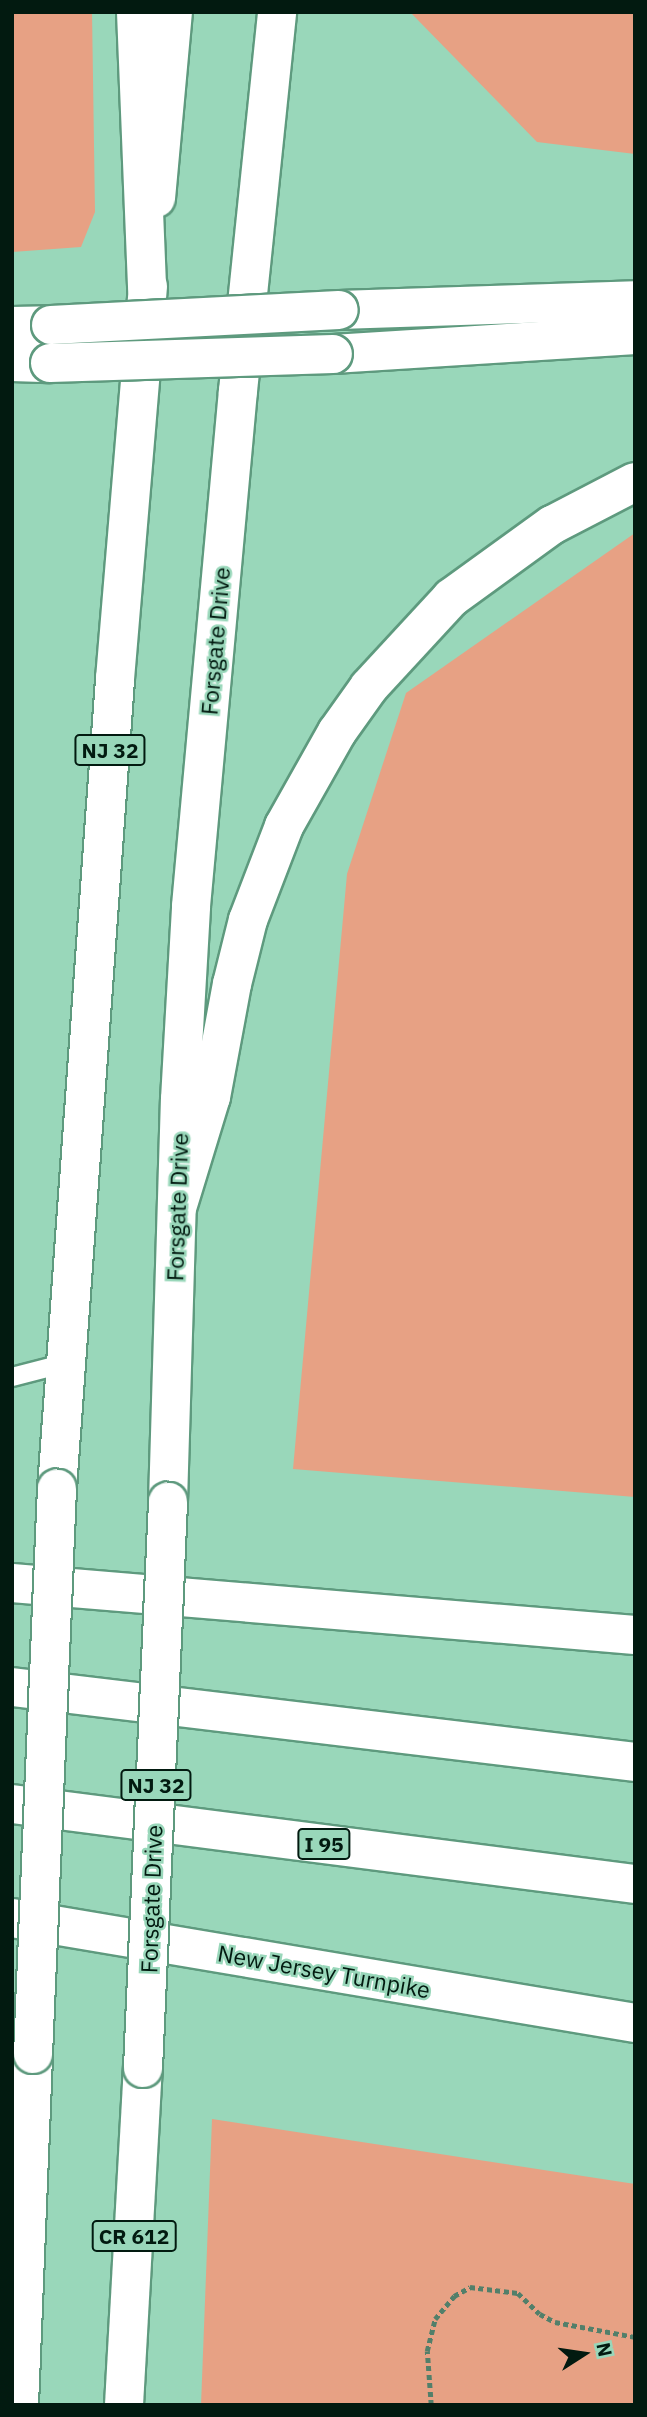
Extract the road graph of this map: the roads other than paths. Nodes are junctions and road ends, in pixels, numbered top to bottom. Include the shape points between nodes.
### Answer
1 (136, 12) edge
2 (173, 12) edge
3 (277, 12) edge
4 (147, 289) junction
5 (635, 300) edge
6 (12, 326) edge
7 (635, 335) edge
8 (12, 362) edge
9 (635, 482) edge
10 (177, 1208) junction
11 (66, 1363) junction
12 (12, 1377) edge
13 (12, 1583) edge
14 (186, 1599) junction
15 (635, 1624) edge
16 (635, 1635) edge
17 (12, 1687) edge
18 (635, 1762) edge
19 (12, 1804) edge
20 (635, 1884) edge
21 (12, 1918) edge
22 (635, 2023) edge
23 (144, 2068) joint
24 (19, 2405) edge
25 (124, 2405) edge

1 - 4 main road
2 - 4 main road, NJ 32
3 - 10 main road, Forsgate Drive / NJ 32 via 191,906
4 - 11 main road, NJ 32
5 - 6 main road, bridge
7 - 8 main road, bridge via 333,354
9 - 10 main road via 552,524 450,598 369,687 337,732 284,827 248,920 211,1097
10 - 23 main road, Forsgate Drive / NJ 32, bridge
11 - 12 lane
11 - 24 main road, NJ 32, bridge
13 - 14 main road
14 - 15 main road
14 - 16 main road
17 - 18 main road
19 - 20 main road, I 95
21 - 22 main road, New Jersey Turnpike
23 - 25 main road, Forsgate Drive / CR 612

